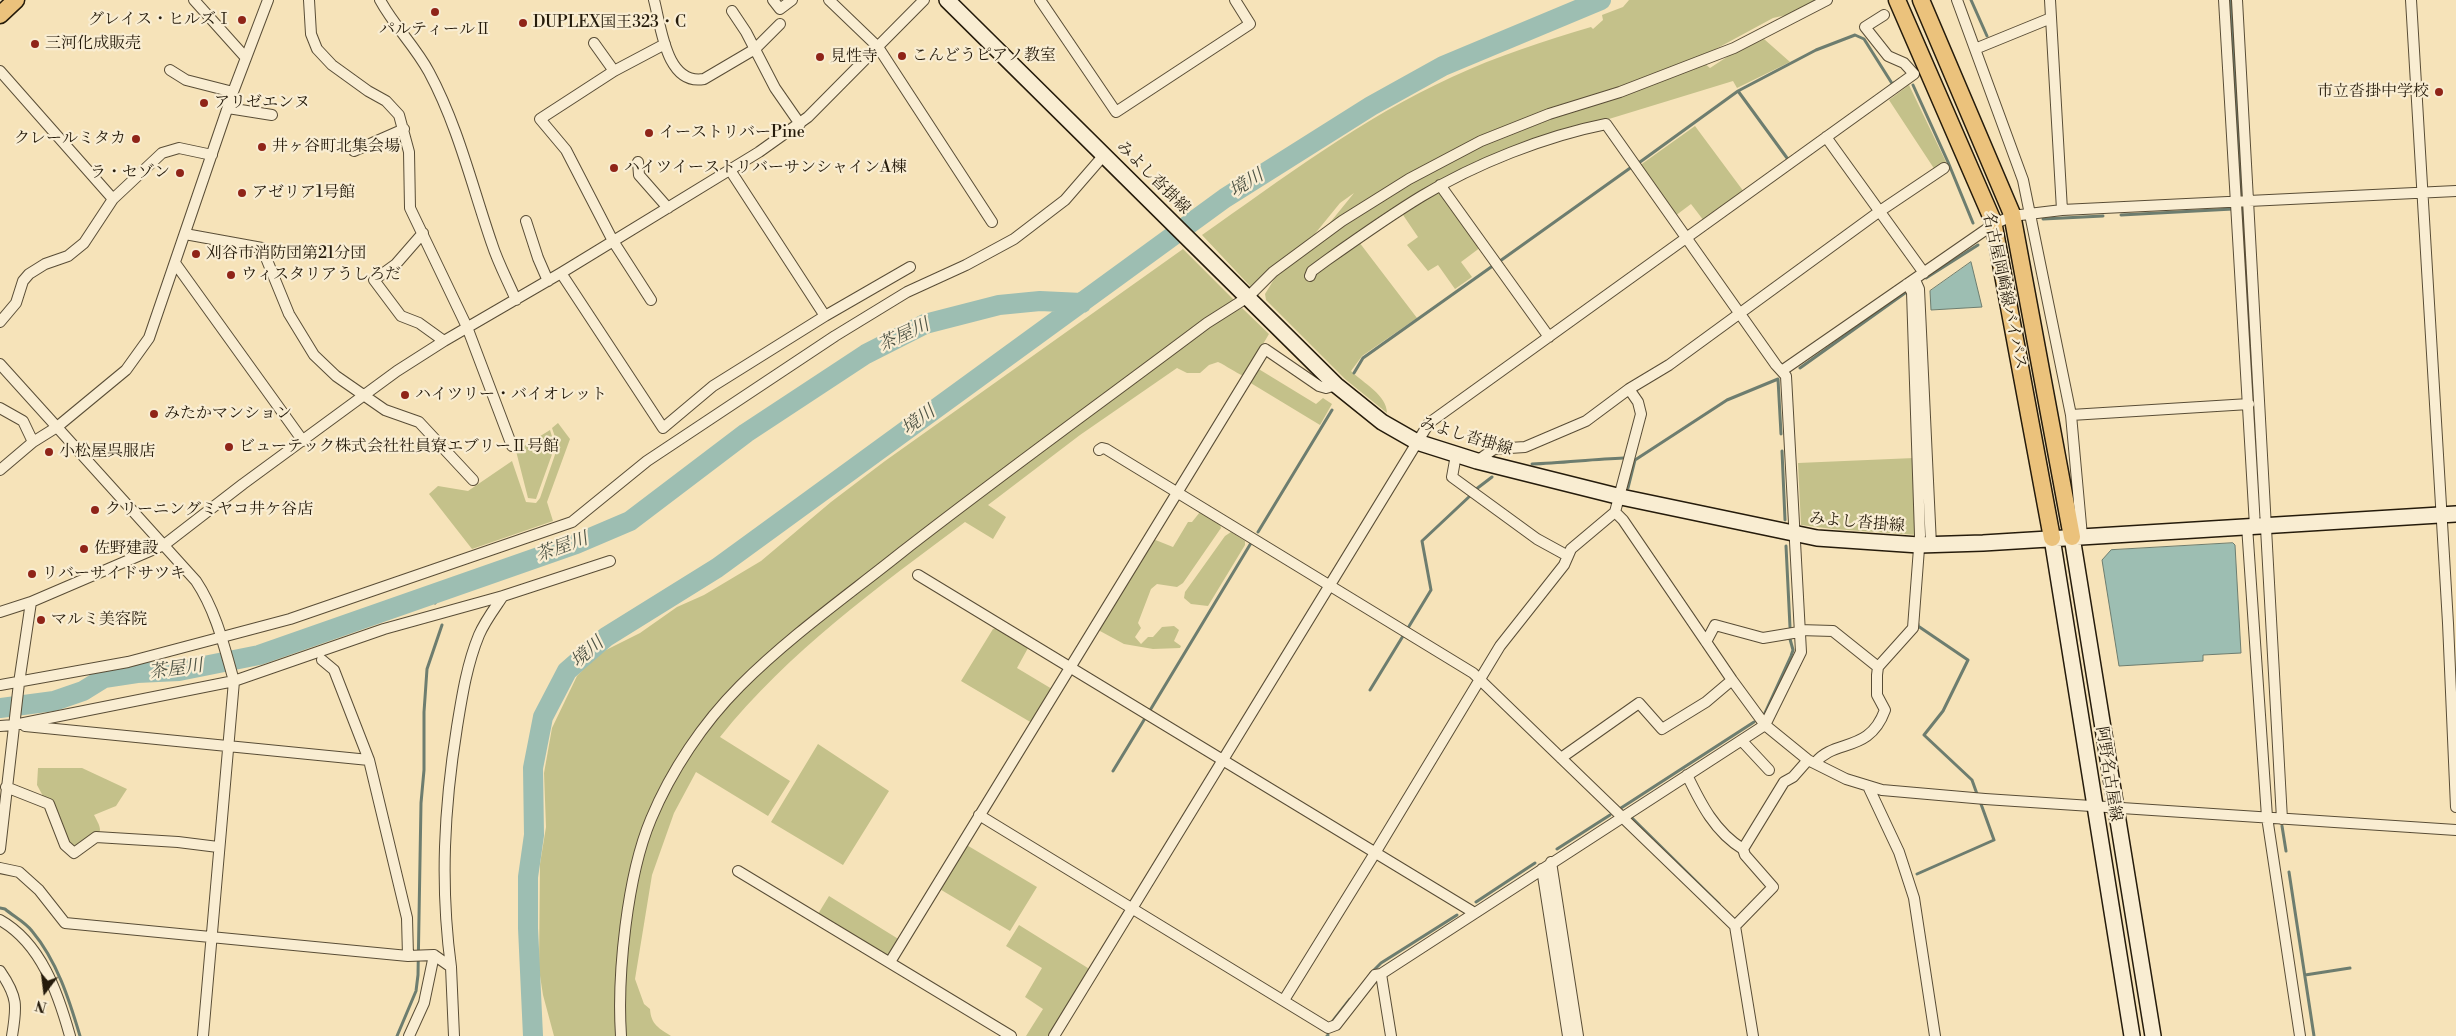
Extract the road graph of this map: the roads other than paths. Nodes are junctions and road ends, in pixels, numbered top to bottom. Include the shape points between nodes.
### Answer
1 (16, 0) edge
2 (194, 0) edge
3 (268, 0) edge
4 (309, 0) edge
5 (381, 0) edge
6 (654, 0) edge
7 (773, 0) edge
8 (792, 0) edge
9 (829, 0) edge
10 (924, 0) edge
11 (947, 0) edge
12 (1040, 0) edge
13 (1235, 0) edge
14 (1827, 0) edge
15 (1897, 0) edge
16 (1920, 0) edge
17 (1957, 0) edge
18 (2050, 0) edge
19 (2224, 0) edge
20 (2237, 0) edge
21 (2411, 0) edge
22 (732, 11) dead end
23 (0, 15) edge
24 (1884, 15) dead end
25 (2051, 18) junction
26 (780, 24) dead end
27 (594, 42) dead end
28 (665, 44) junction
29 (878, 46) junction
30 (754, 49) junction
31 (1975, 49) junction
32 (246, 58) junction
33 (170, 70) dead end
34 (0, 71) edge
35 (614, 71) junction
36 (233, 92) junction
37 (228, 108) junction
38 (272, 115) dead end
39 (800, 124) junction
40 (404, 130) junction
41 (1826, 137) junction
42 (354, 151) dead end
43 (212, 155) junction
44 (1108, 158) junction
45 (638, 162) dead end
46 (1944, 168) dead end
47 (730, 170) junction
48 (1440, 185) junction
49 (2456, 191) edge
50 (2422, 193) junction
51 (113, 199) junction
52 (2242, 202) junction
53 (668, 208) junction
54 (2062, 210) junction
55 (1880, 211) junction
56 (2031, 213) junction
57 (2012, 216) junction
58 (526, 221) dead end
59 (992, 222) dead end
60 (1994, 224) junction
61 (423, 233) junction
62 (185, 234) junction
63 (1687, 236) junction
64 (613, 240) junction
65 (175, 263) junction
66 (910, 267) dead end
67 (562, 272) junction
68 (1924, 273) junction
69 (1310, 276) dead end
70 (548, 281) junction
71 (1911, 282) junction
72 (1248, 297) junction
73 (516, 300) junction
74 (651, 300) dead end
75 (1740, 312) junction
76 (825, 316) junction
77 (0, 322) edge
78 (467, 327) junction
79 (1549, 337) junction
80 (444, 341) junction
81 (0, 364) edge
82 (1783, 370) junction
83 (1336, 385) junction
84 (1629, 389) junction
85 (365, 396) junction
86 (2249, 404) junction
87 (0, 408) edge
88 (2071, 415) junction
89 (57, 427) junction
90 (303, 441) junction
91 (33, 442) junction
92 (1417, 442) junction
93 (512, 446) dead end
94 (1099, 450) dead end
95 (1456, 454) junction
96 (1476, 461) junction
97 (0, 470) edge
98 (474, 480) dead end
99 (1177, 492) junction
100 (1621, 497) junction
101 (1615, 512) junction
102 (2449, 515) edge
103 (2256, 526) junction
104 (1795, 535) junction
105 (2077, 536) junction
106 (2052, 538) junction
107 (164, 545) junction
108 (1925, 545) junction
109 (1568, 556) junction
110 (610, 561) dead end
111 (918, 575) dead end
112 (1329, 585) junction
113 (504, 596) junction
114 (31, 602) junction
115 (0, 612) edge
116 (1799, 631) junction
117 (222, 639) junction
118 (1706, 642) junction
119 (322, 660) dead end
120 (1069, 667) junction
121 (1878, 667) junction
122 (2453, 668) edge
123 (1480, 680) junction
124 (1732, 680) junction
125 (234, 681) junction
126 (19, 684) junction
127 (0, 685) edge
128 (14, 723) junction
129 (1765, 725) junction
130 (0, 726) edge
131 (1742, 740) junction
132 (228, 747) junction
133 (1561, 758) junction
134 (369, 760) junction
135 (1222, 760) junction
136 (1812, 761) junction
137 (1769, 770) dead end
138 (1687, 775) junction
139 (1868, 786) junction
140 (6, 787) junction
141 (2096, 806) junction
142 (2117, 807) junction
143 (2456, 807) edge
144 (979, 815) junction
145 (2266, 816) junction
146 (1622, 817) junction
147 (2282, 819) junction
148 (2456, 830) edge
149 (218, 847) junction
150 (0, 849) edge
151 (1743, 849) junction
152 (1376, 853) junction
153 (1551, 862) junction
154 (0, 868) edge
155 (1542, 869) junction
156 (738, 871) dead end
157 (1133, 908) junction
158 (1473, 912) junction
159 (0, 920) edge
160 (1736, 926) junction
161 (212, 936) junction
162 (434, 955) junction
163 (408, 956) junction
164 (890, 962) junction
165 (451, 967) junction
166 (0, 971) edge
167 (1381, 974) junction
168 (1284, 1000) junction
169 (12, 1036) edge
170 (70, 1036) edge
171 (203, 1036) edge
172 (409, 1036) edge
173 (454, 1036) edge
174 (622, 1036) edge
175 (1011, 1036) edge
176 (1054, 1036) edge
177 (1391, 1036) edge
178 (1568, 1036) edge
179 (1578, 1036) edge
180 (1754, 1036) edge
181 (1935, 1036) edge
182 (2132, 1036) edge
183 (2153, 1036) edge
184 (2300, 1036) edge

1 - 23 main road
2 - 32 street
3 - 32 street
4 - 40 street via 311,34 317,49 332,66 386,101 399,115
5 - 73 street via 396,25 413,44 434,81 459,140 493,246
6 - 28 street
7 - 8 street via 780,9
9 - 29 street
10 - 29 street
11 - 44 main road, みよし沓掛線
12 - 13 street via 1116,112 1250,24
14 - 72 street via 1734,48 1481,141 1409,179 1342,222 1273,272
15 - 60 main road, 名古屋岡崎線バイパス
16 - 57 main road, 名古屋岡崎線バイパス
17 - 31 street
18 - 25 street
19 - 52 street
20 - 52 street
21 - 50 street
22 - 30 street
24 - 41 street via 1864,27 1888,56 1904,63 1914,74
25 - 31 street
25 - 54 street
26 - 30 street
27 - 35 street
28 - 30 street via 677,69 688,79 695,80 704,79
28 - 35 street
29 - 39 street
29 - 59 street
30 - 39 street
31 - 56 street via 2023,180
32 - 36 street
33 - 36 street via 186,80
34 - 51 street
35 - 64 street via 540,119 566,150
36 - 37 street
37 - 38 street
37 - 43 street
39 - 47 street
40 - 42 street
40 - 61 street via 409,152 410,208
41 - 55 street
41 - 63 street
43 - 51 street via 179,148 162,153
43 - 62 street
44 - 72 main road, みよし沓掛線
44 - 117 street via 1065,200 1014,239 908,292 834,336 647,461 572,522 290,619
45 - 53 street via 639,175
46 - 55 street
47 - 53 street
47 - 76 street
48 - 63 street via 1523,149 1606,124
48 - 69 street via 1327,260
48 - 79 street
49 - 50 street
50 - 52 street
50 - 102 street
51 - 77 street via 84,243 68,256 29,274 16,303
52 - 54 street
52 - 86 street
52 - 103 street
53 - 64 street
54 - 56 street
55 - 68 street
55 - 75 street
56 - 57 street
56 - 88 street
57 - 60 street
57 - 105 main road, 名古屋岡崎線バイパス
58 - 70 street
60 - 68 street
60 - 106 main road, 名古屋岡崎線バイパス
61 - 78 street
61 - 80 street via 396,264 374,280 400,316 419,323
62 - 65 street
62 - 85 street via 262,248 288,314 314,355 336,376
63 - 75 street
63 - 79 street
64 - 67 street
64 - 74 street
65 - 89 street via 149,338 138,356 126,370
65 - 90 street
66 - 76 street
67 - 70 street
67 - 76 street via 663,428 712,386
68 - 71 street
70 - 73 street
71 - 82 street
71 - 108 street via 1919,289
72 - 83 main road, みよし沓掛線
72 - 174 street via 1207,323 803,628 739,686 716,713 672,777 650,820 641,850 622,957
73 - 78 street
75 - 82 street via 1776,365
75 - 84 street via 1669,365
78 - 80 street
78 - 93 street
79 - 92 street via 1429,423
80 - 85 street
81 - 89 street
82 - 104 street via 1786,376
83 - 92 main road, みよし沓掛線 via 1382,422
83 - 99 street via 1319,386 1265,349
84 - 96 street via 1586,421 1525,447 1494,448
84 - 100 street via 1641,414
85 - 90 street
85 - 98 street via 385,410 419,422
86 - 88 street
86 - 103 street
87 - 91 street via 23,421
88 - 105 street
89 - 91 street
89 - 107 street
90 - 107 street
91 - 97 street
92 - 95 main road, みよし沓掛線
92 - 112 street
94 - 99 street via 1106,449
95 - 96 main road, みよし沓掛線
95 - 109 street via 1452,477 1537,539
96 - 100 main road, みよし沓掛線
99 - 112 street
99 - 120 street
100 - 101 street
100 - 104 main road, みよし沓掛線
101 - 109 street via 1571,549
101 - 118 street
102 - 103 main road
102 - 122 street
103 - 105 main road
103 - 145 street
103 - 147 street
104 - 108 main road, みよし沓掛線 via 1852,542
104 - 116 street
105 - 106 main road
105 - 142 main road, 阿野名古屋線
106 - 108 main road, みよし沓掛線
106 - 141 main road, 阿野名古屋線
107 - 114 street
107 - 117 street via 206,596
108 - 121 street via 1913,628
109 - 123 street via 1500,646
110 - 113 street
111 - 120 street
112 - 123 street
112 - 135 street
113 - 125 street via 384,629
113 - 165 street via 479,635 464,686 451,764 444,836 445,923
114 - 115 street
114 - 126 street
116 - 118 street via 1763,638 1715,625
116 - 121 street via 1834,631
116 - 129 street via 1800,652
117 - 125 street
117 - 126 street
118 - 124 street
119 - 134 street via 334,670
120 - 135 street
120 - 144 street
121 - 136 street via 1877,695 1885,710 1881,721 1863,739
122 - 143 street
123 - 133 street
123 - 152 street
124 - 129 street
124 - 133 street via 1706,702 1662,729 1639,703
125 - 128 street
125 - 132 street
126 - 127 street
126 - 128 street
128 - 130 street
128 - 132 street
128 - 140 street
129 - 131 street
129 - 136 street
131 - 137 street
131 - 138 street
132 - 134 street
132 - 149 street
133 - 146 street
134 - 163 street via 407,918
135 - 152 street
135 - 157 street
136 - 139 street via 1846,779
136 - 151 street via 1784,782
138 - 146 street
138 - 151 street via 1701,804 1721,833
139 - 141 street via 1882,790
139 - 181 street via 1899,852 1914,898
140 - 149 street via 49,804 65,845 74,853 96,837
140 - 150 street
141 - 142 street
141 - 182 main road, 阿野名古屋線
142 - 145 street
142 - 183 main road, 阿野名古屋線
144 - 157 street
144 - 164 street
145 - 147 street
145 - 184 street
146 - 153 street
146 - 160 street
147 - 148 street
149 - 161 street
151 - 160 street via 1745,856 1773,887
152 - 158 street
152 - 168 street
153 - 155 street
153 - 179 street
154 - 161 street via 20,872 65,923
155 - 158 street
155 - 178 street
156 - 164 street
157 - 168 street
157 - 176 street
158 - 167 street
159 - 170 street via 24,938 43,965
160 - 180 street
161 - 163 street
161 - 171 street
162 - 163 street
162 - 165 street
162 - 172 street via 424,1003
164 - 175 street
165 - 173 street
166 - 169 street via 12,989 16,1003
167 - 168 street via 1375,975 1336,1025 1328,1028
167 - 177 street

